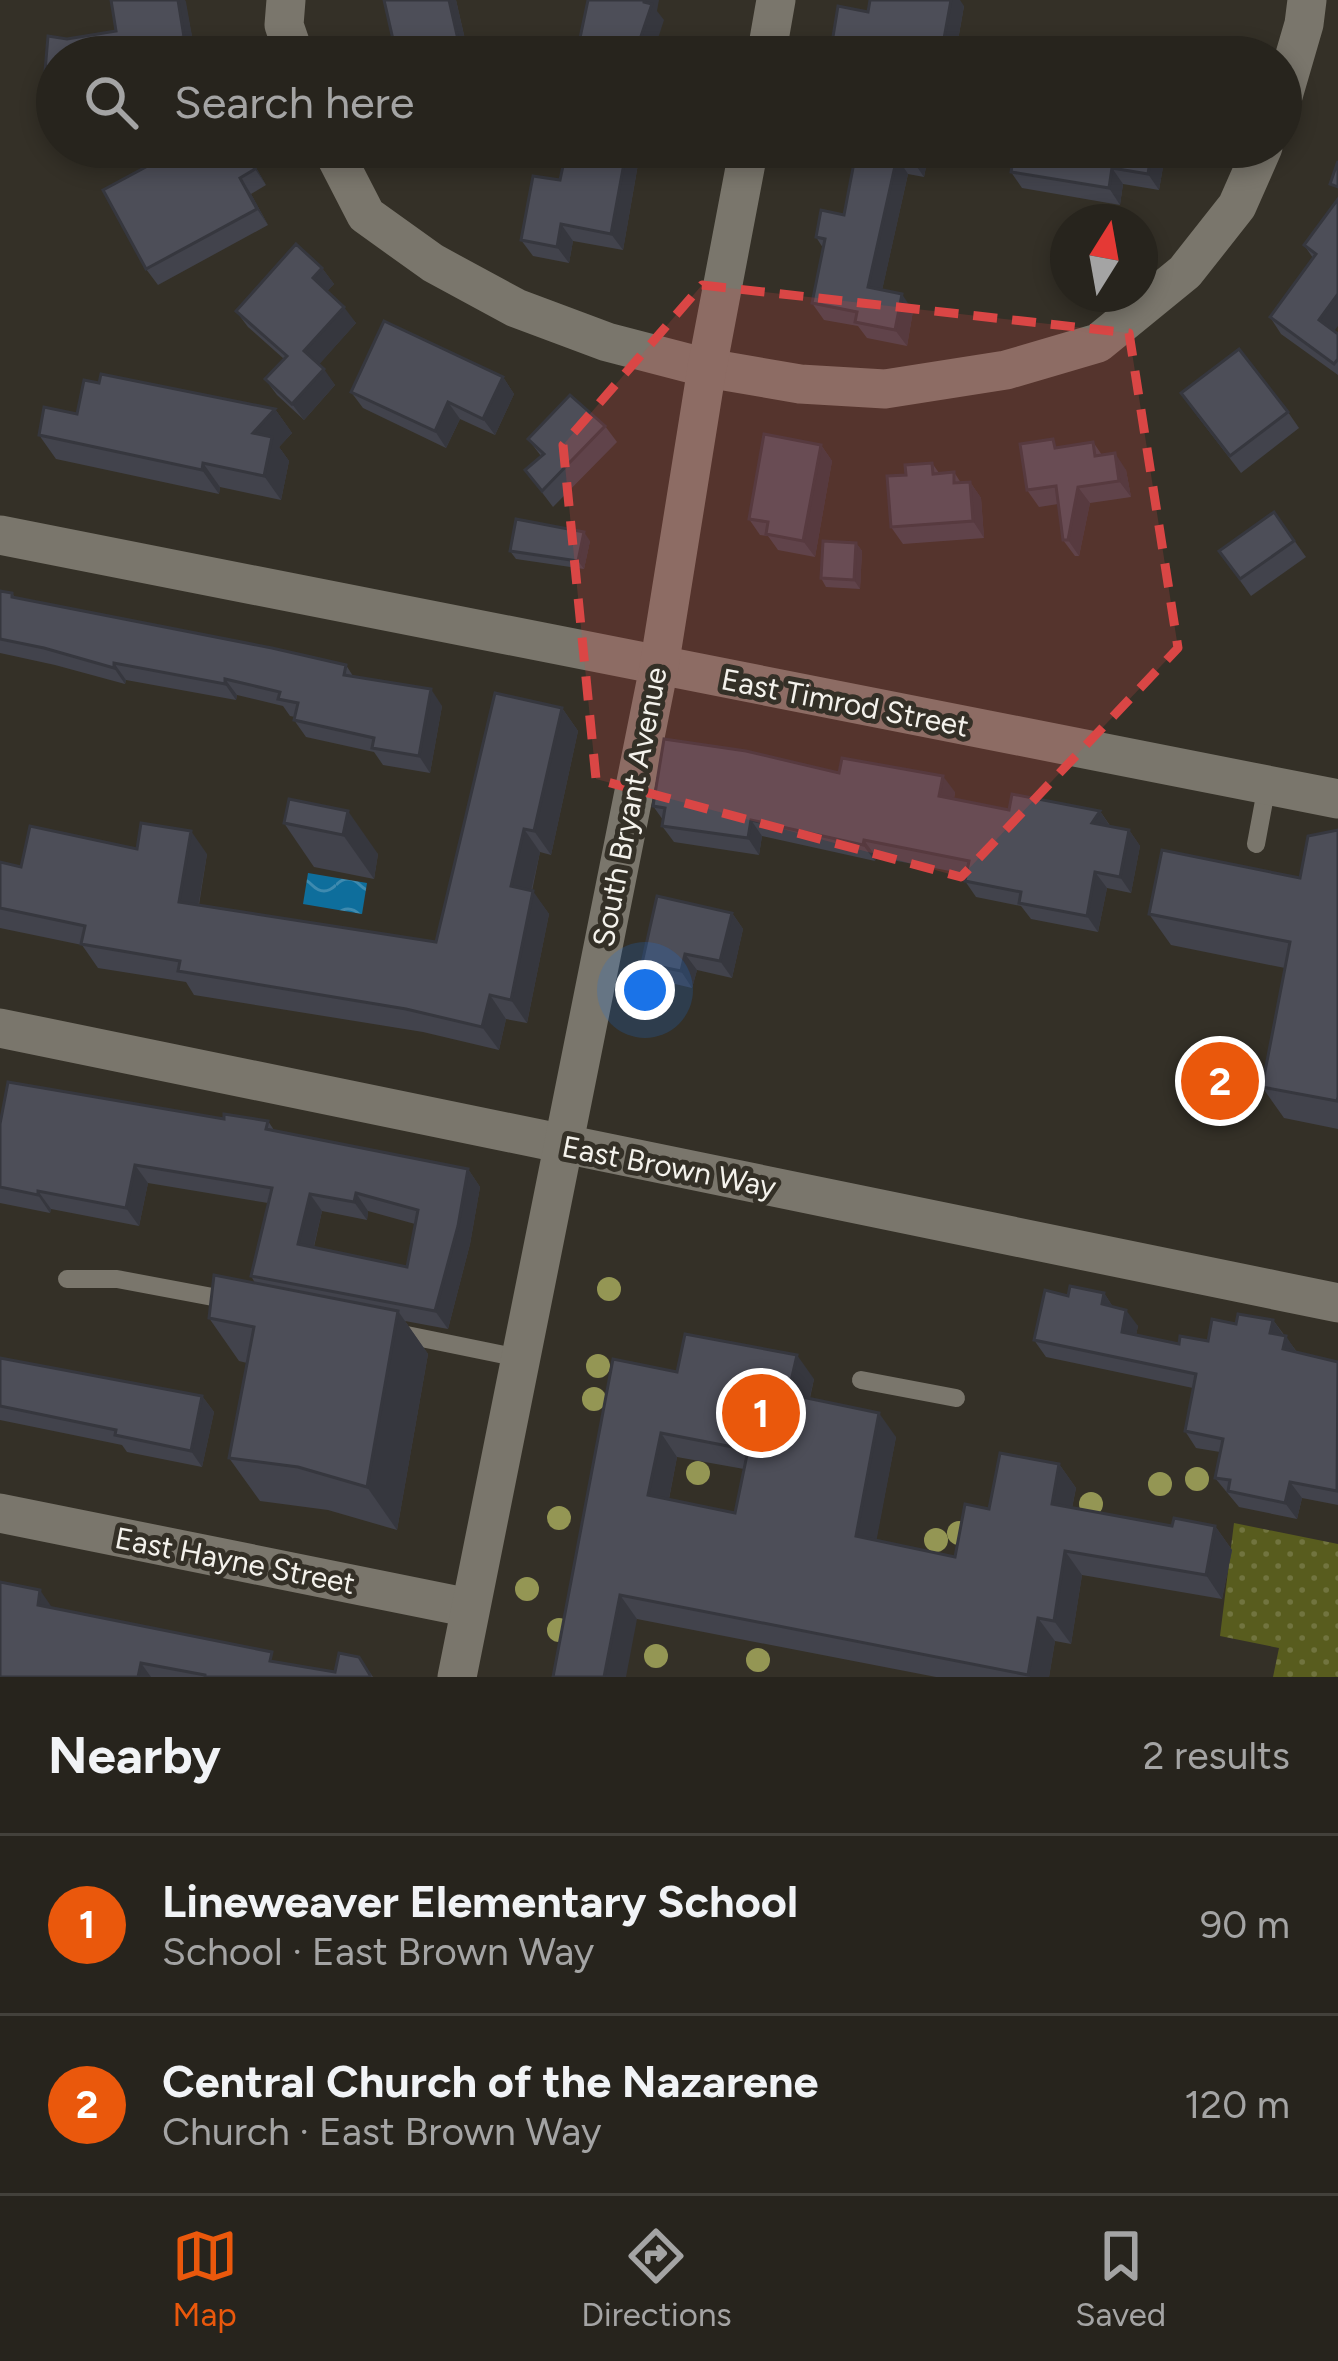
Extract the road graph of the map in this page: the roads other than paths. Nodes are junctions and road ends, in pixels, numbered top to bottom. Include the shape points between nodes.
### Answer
1 (286, 0) edge
2 (776, 0) edge
3 (1307, 0) edge
4 (288, 36) edge
5 (770, 36) edge
6 (1301, 36) edge
7 (342, 168) edge
8 (745, 168) edge
9 (1254, 168) edge
10 (707, 368) junction
11 (0, 535) edge
12 (658, 667) junction
13 (1268, 785) junction
14 (1338, 799) edge
15 (1256, 844) dead end
16 (0, 1028) edge
17 (561, 1145) junction
18 (67, 1279) dead end
19 (246, 1303) edge
20 (1338, 1303) edge
21 (383, 1330) edge
22 (519, 1358) junction
23 (861, 1380) dead end
24 (956, 1398) dead end
25 (0, 1514) edge
26 (470, 1608) junction
27 (457, 1677) edge

1 - 4 street
2 - 5 street
3 - 6 street
7 - 10 street via 366,215 433,263 516,308
8 - 10 street, South Bryant Avenue
9 - 10 street via 1237,206 1185,272 1098,343 1006,370 885,389
10 - 12 street, South Bryant Avenue
11 - 12 street, East Timrod Street
12 - 13 street, East Timrod Street
12 - 17 street, South Bryant Avenue
13 - 14 street, East Timrod Street
13 - 15 lane
16 - 17 street, East Brown Way
17 - 20 street, East Brown Way
17 - 22 street, South Bryant Avenue
18 - 19 lane via 117,1279
21 - 22 lane
22 - 26 street, South Bryant Avenue
23 - 24 lane
25 - 26 street, East Hayne Street
26 - 27 street, South Bryant Avenue

